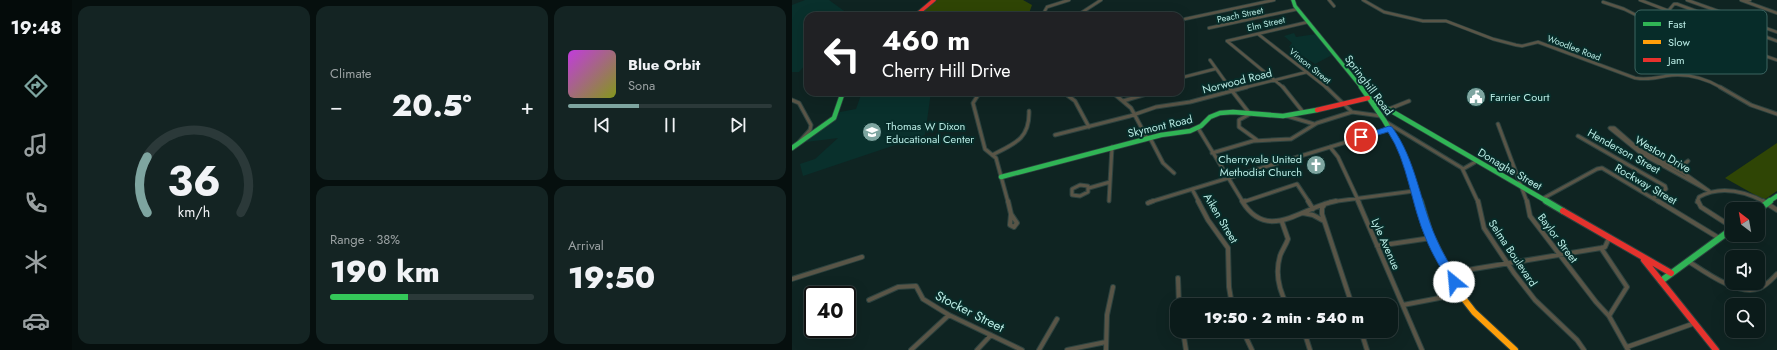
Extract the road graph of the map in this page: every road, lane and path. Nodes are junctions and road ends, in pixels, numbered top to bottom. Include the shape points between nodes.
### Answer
1 (934, 0) edge
2 (1069, 0) edge
3 (1101, 0) edge
4 (1274, 0) edge
5 (1293, 0) edge
6 (1329, 0) edge
7 (1363, 0) edge
8 (1640, 0) edge
9 (1687, 0) edge
10 (1690, 0) edge
11 (1741, 0) edge
12 (1750, 0) edge
13 (1603, 2) dead end
14 (1334, 6) dead end
15 (1298, 9) junction
16 (1666, 10) edge
17 (1670, 10) edge
18 (1694, 10) edge
19 (1715, 10) edge
20 (1717, 10) edge
21 (920, 12) edge
22 (1044, 12) edge
23 (1083, 12) edge
24 (1777, 13) edge
25 (1635, 14) edge
26 (1185, 18) dead end
27 (1308, 22) junction
28 (1209, 28) dead end
29 (1767, 28) edge
30 (1767, 28) edge
31 (1777, 32) edge
32 (1258, 34) junction
33 (1767, 37) edge
34 (1777, 41) edge
35 (1767, 57) edge
36 (1210, 60) dead end
37 (1777, 60) edge
38 (1215, 69) junction
39 (1307, 72) junction
40 (1184, 77) edge
41 (1274, 81) junction
42 (1232, 92) junction
43 (842, 96) edge
44 (978, 96) edge
45 (1068, 96) edge
46 (1117, 96) edge
47 (1143, 96) edge
48 (1368, 98) junction
49 (792, 100) edge
50 (1123, 101) junction
51 (1410, 102) dead end
52 (1344, 105) junction
53 (1389, 109) junction
54 (1029, 111) dead end
55 (1303, 112) junction
56 (1352, 112) junction
57 (1135, 114) junction
58 (1250, 114) junction
59 (1777, 114) edge
60 (1286, 115) junction
61 (1382, 118) junction
62 (1314, 124) junction
63 (1498, 124) dead end
64 (1089, 127) junction
65 (1198, 128) junction
66 (1389, 129) junction
67 (1055, 135) dead end
68 (1578, 136) dead end
69 (1149, 138) junction
70 (1257, 140) junction
71 (799, 142) junction
72 (1112, 147) junction
73 (1330, 147) junction
74 (792, 148) edge
75 (1212, 153) junction
76 (992, 155) junction
77 (1659, 160) junction
78 (1477, 161) junction
79 (1463, 169) junction
80 (1174, 173) dead end
81 (1684, 175) junction
82 (1001, 177) junction
83 (1228, 178) junction
84 (1110, 182) junction
85 (1520, 186) junction
86 (1089, 188) junction
87 (1192, 190) junction
88 (1414, 191) junction
89 (1709, 191) junction
90 (1777, 196) edge
91 (1357, 198) junction
92 (1653, 198) junction
93 (1542, 199) junction
94 (1109, 200) dead end
95 (1242, 202) junction
96 (1148, 203) dead end
97 (1325, 204) junction
98 (1767, 204) junction
99 (1313, 209) junction
100 (1777, 210) edge
101 (1302, 213) junction
102 (1011, 214) dead end
103 (1324, 221) junction
104 (1282, 222) junction
105 (1725, 223) edge
106 (1725, 233) edge
107 (1431, 238) junction
108 (1609, 238) junction
109 (1719, 238) junction
110 (1377, 246) junction
111 (1601, 248) junction
112 (1560, 255) junction
113 (862, 257) dead end
114 (1643, 257) junction
115 (1688, 261) junction
116 (1508, 264) junction
117 (1449, 273) junction
118 (1671, 273) junction
119 (1777, 274) edge
120 (1178, 278) dead end
121 (792, 279) edge
122 (1661, 280) junction
123 (1113, 287) dead end
124 (1460, 294) junction
125 (1178, 298) edge
126 (1231, 298) edge
127 (1284, 298) edge
128 (1350, 298) edge
129 (869, 300) dead end
130 (1403, 305) junction
131 (949, 315) junction
132 (1609, 316) junction
133 (1057, 320) dead end
134 (1695, 323) junction
135 (991, 335) junction
136 (1184, 338) edge
137 (1246, 338) edge
138 (1306, 338) edge
139 (1363, 338) edge
140 (1106, 342) junction
141 (1628, 349) edge
142 (911, 350) edge
143 (977, 350) edge
144 (1022, 350) edge
145 (1039, 350) edge
146 (1067, 350) edge
147 (1106, 350) edge
148 (1186, 350) edge
149 (1252, 350) edge
150 (1310, 350) edge
151 (1367, 350) edge
152 (1422, 350) edge
153 (1515, 350) edge
154 (1584, 350) edge
155 (1716, 350) edge

1 - 21 street
2 - 22 street via 1047,7
3 - 23 street
4 - 26 street
5 - 15 street, Springhill Road
6 - 14 street
7 - 59 street, Woodlee Road via 1384,12 1423,21 1446,21 1516,45 1538,42 1635,78 1702,78 1744,102
8 - 16 street
9 - 19 street
10 - 20 street
11 - 12 street
11 - 24 street
13 - 25 street
15 - 27 street, Springhill Road
15 - 28 street, Peach Street
17 - 18 street via 1677,4
27 - 32 street, Elm Street
27 - 48 street, Springhill Road
29 - 31 street
30 - 31 street
32 - 39 street, Vinson Street
32 - 41 street, Elm Street via 1227,41
33 - 34 street
35 - 37 street
36 - 38 street
38 - 40 street
38 - 42 street
39 - 41 street, Norwood Road
39 - 52 street, Vinson Street
41 - 42 street, Norwood Road
41 - 55 street via 1286,90
42 - 57 street, Norwood Road via 1156,107
42 - 58 street
43 - 71 street via 834,118
44 - 76 street via 973,104 985,149
45 - 64 street via 1075,100
46 - 50 street
47 - 50 street
48 - 52 street, Skymont Road
48 - 53 street, Donaghe Street
48 - 61 street, Springhill Road
49 - 71 street via 799,103 811,125 810,130
50 - 57 street
51 - 53 street
52 - 55 street, Skymont Road
52 - 56 street, Vinson Street
53 - 78 street, Donaghe Street
54 - 76 street via 1029,127 1024,136
55 - 60 street, Skymont Road
56 - 61 street
56 - 62 street
57 - 64 street, Norwood Road
57 - 69 street
58 - 60 street, Skymont Road
58 - 65 street, Skymont Road via 1218,114 1208,118
58 - 70 street via 1239,120 1238,124
60 - 62 street
61 - 66 street, Springhill Road
61 - 79 street
62 - 70 street via 1291,138
63 - 85 street, Baylor Street
64 - 67 street, Norwood Road
65 - 69 street, Skymont Road
65 - 75 street
66 - 73 street
66 - 88 street, Springhill Road via 1400,148
68 - 92 street, Henderson Street via 1663,184 1666,189
69 - 72 street, Skymont Road
69 - 80 street via 1163,163
70 - 75 street
71 - 74 street
72 - 82 street, Skymont Road
72 - 84 street
73 - 83 street
73 - 91 street, Lyle Avenue
75 - 83 street
76 - 82 street via 996,158
77 - 81 street, Weston Drive
77 - 81 street via 1686,162 1682,168
77 - 81 street, Weston Drive via 1642,151 1614,128 1610,128 1637,151
78 - 79 street
78 - 85 street, Donaghe Street
79 - 116 street, Selma Boulevard via 1479,204 1483,227
81 - 89 street, Weston Drive
82 - 102 street
83 - 87 street
83 - 95 street
84 - 86 street
84 - 94 street
85 - 93 street, Donaghe Street
85 - 112 street, Baylor Street via 1530,216
86 - 86 street via 1084,185 1077,186 1072,189 1071,194 1082,196
87 - 96 street
87 - 126 street, Aiken Street via 1210,224 1224,239 1228,248
88 - 91 street
88 - 107 street, Springhill Road
89 - 98 street via 1735,192
89 - 105 street via 1698,197 1698,204
90 - 98 street
91 - 97 street
91 - 110 street, Lyle Avenue
92 - 93 street, Rockway Street via 1599,168
92 - 109 street, Rockway Street
93 - 108 street, Donaghe Street
95 - 99 street via 1297,184
95 - 104 street via 1256,217
97 - 99 street
97 - 103 street via 1322,211
98 - 100 street
99 - 101 street
101 - 103 street
101 - 104 street
103 - 128 street
104 - 127 street via 1288,239 1280,258 1278,274
106 - 109 street
107 - 110 street
107 - 117 street, Springhill Road
108 - 111 street
108 - 114 street, Donaghe Street
109 - 115 street
110 - 130 street, Lyle Avenue
111 - 112 street
111 - 132 street via 1627,287
112 - 116 street
112 - 132 street, Baylor Street
113 - 121 street
114 - 118 street, Donaghe Street
114 - 122 street, Donaghe Street
115 - 118 street
115 - 119 street via 1728,284 1747,290 1763,287
116 - 117 street
116 - 154 street, Selma Boulevard via 1537,302
117 - 124 street, Springhill Road
118 - 122 street
120 - 125 street
122 - 134 street, Donaghe Street
123 - 140 street via 1107,315
124 - 130 street
124 - 153 street, Springhill Road via 1474,312
129 - 131 street, Stocker Street via 904,285 914,285 918,287 923,299
130 - 152 street, Lyle Avenue
131 - 135 street, Stocker Street
131 - 142 street
132 - 141 street, Baylor Street
133 - 145 street
134 - 141 street
134 - 155 street, Donaghe Street
135 - 143 street
135 - 144 street, Stocker Street
136 - 148 street
137 - 149 street
138 - 150 street
139 - 151 street
140 - 146 street
140 - 147 street

